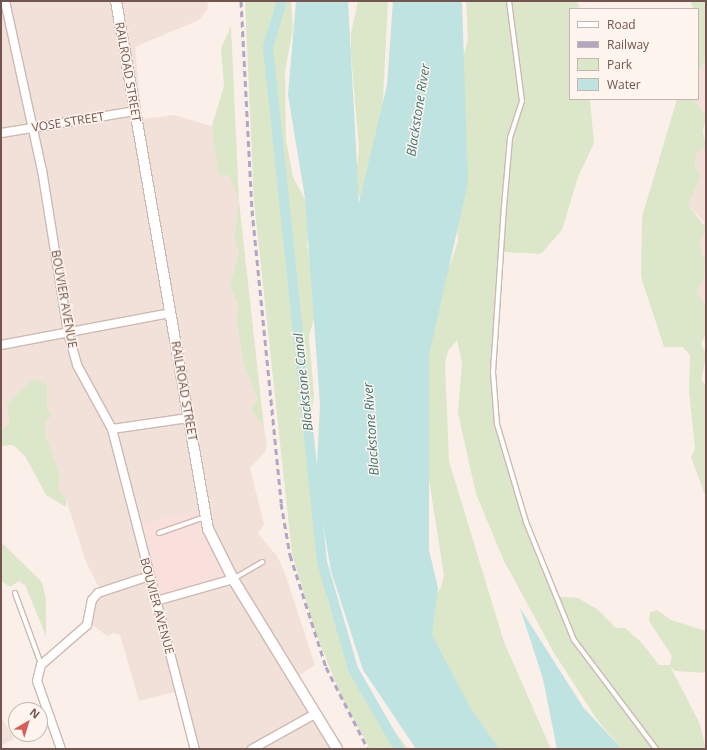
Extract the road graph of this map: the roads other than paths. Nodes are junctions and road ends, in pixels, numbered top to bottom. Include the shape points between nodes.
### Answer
1 (5, 1) edge
2 (116, 1) edge
3 (509, 1) edge
4 (10, 24) junction
5 (1, 25) edge
6 (135, 111) junction
7 (34, 127) junction
8 (1, 133) edge
9 (171, 313) junction
10 (68, 334) junction
11 (1, 345) edge
12 (188, 418) junction
13 (112, 429) junction
14 (205, 517) junction
15 (159, 533) dead end
16 (264, 562) dead end
17 (149, 576) junction
18 (233, 579) junction
19 (15, 593) dead end
20 (156, 601) junction
21 (41, 665) junction
22 (315, 714) junction
23 (61, 749) edge
24 (194, 749) edge
25 (252, 749) edge
26 (337, 749) edge
27 (656, 749) edge

1 - 4 street, BOUVIER AVENUE
2 - 6 street, RAILROAD STREET
3 - 27 lane via 522,101 510,138 504,206 493,372 497,424 526,522 574,640
4 - 5 street
4 - 7 street, BOUVIER AVENUE
6 - 7 street, VOSE STREET
6 - 9 street, RAILROAD STREET
7 - 8 street, VOSE STREET
7 - 10 street, BOUVIER AVENUE
9 - 10 street
9 - 12 street, RAILROAD STREET
10 - 11 street
10 - 13 street, BOUVIER AVENUE via 77,365
12 - 13 street
12 - 14 street, RAILROAD STREET
13 - 17 street, BOUVIER AVENUE
14 - 15 lane
14 - 18 street, RAILROAD STREET via 216,550
16 - 18 lane
17 - 20 street, BOUVIER AVENUE
17 - 21 street via 98,593 92,600 87,625 80,634
18 - 20 street
18 - 22 street, RAILROAD STREET
19 - 21 lane
20 - 24 street, BOUVIER AVENUE
21 - 23 street via 36,676
22 - 25 street
22 - 26 street, RAILROAD STREET

